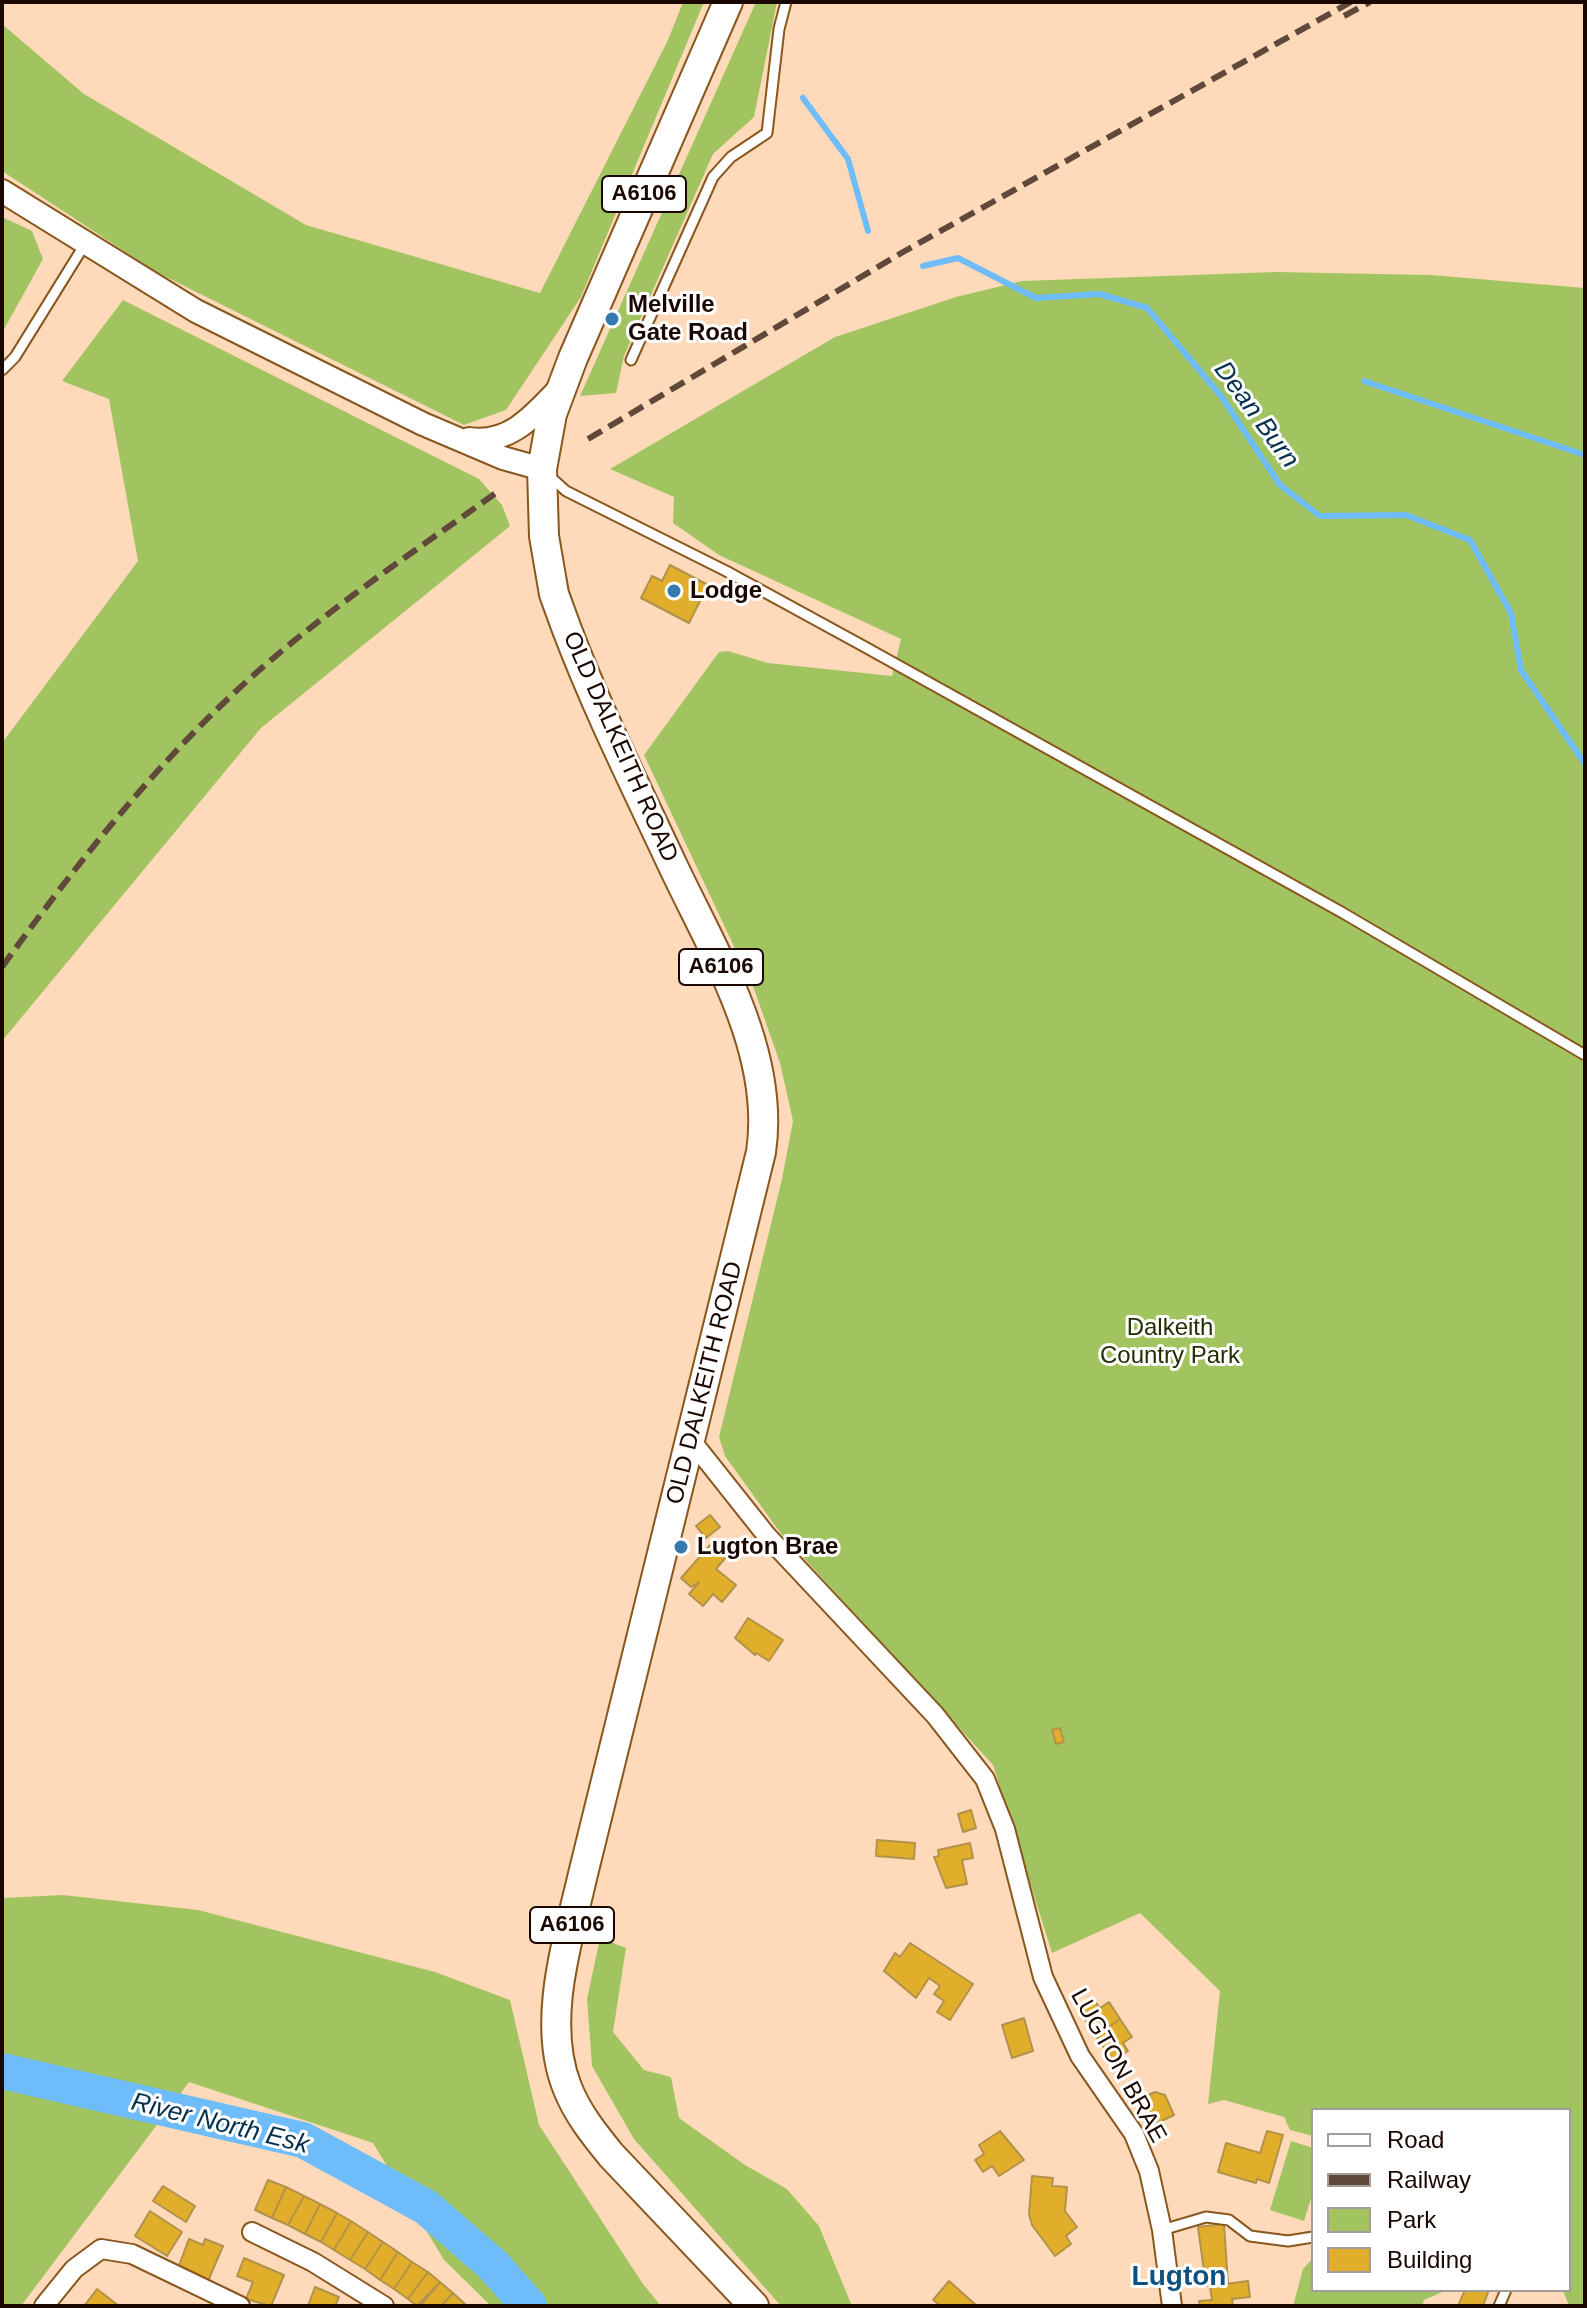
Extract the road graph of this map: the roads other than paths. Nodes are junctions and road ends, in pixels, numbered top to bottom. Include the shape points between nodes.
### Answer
1 (728, 2) edge
2 (786, 2) edge
3 (2, 191) edge
4 (85, 244) junction
5 (631, 360) dead end
6 (2, 370) edge
7 (561, 387) junction
8 (452, 437) junction
9 (542, 469) junction
10 (1585, 1055) edge
11 (690, 1439) junction
12 (1162, 2230) junction
13 (252, 2232) dead end
14 (1311, 2237) edge
15 (44, 2306) edge
16 (240, 2306) edge
17 (384, 2306) edge
18 (754, 2306) edge
19 (1172, 2306) edge

1 - 7 main road, A6106
2 - 5 lane via 767,133 731,157 713,177
3 - 4 street
4 - 6 lane
4 - 8 street via 196,311
7 - 8 street via 510,434 477,440
7 - 9 main road, A6106
8 - 9 street
9 - 10 lane via 566,491 874,652 1343,913
9 - 11 main road, OLD DALKEITH ROAD / A6106 via 548,563 566,627 733,995 762,1095 761,1152
11 - 12 street, LUGTON BRAE via 767,1536 935,1715 985,1779 1005,1829 1043,1977 1080,2056 1134,2134 1149,2171
11 - 18 main road, OLD DALKEITH ROAD / A6106 via 564,1957 559,2053 567,2086 590,2128
12 - 14 lane via 1206,2217 1229,2220 1250,2236 1288,2241
12 - 19 street, LUGTON BRAE
13 - 17 street
15 - 16 street via 74,2269 101,2249 132,2254

